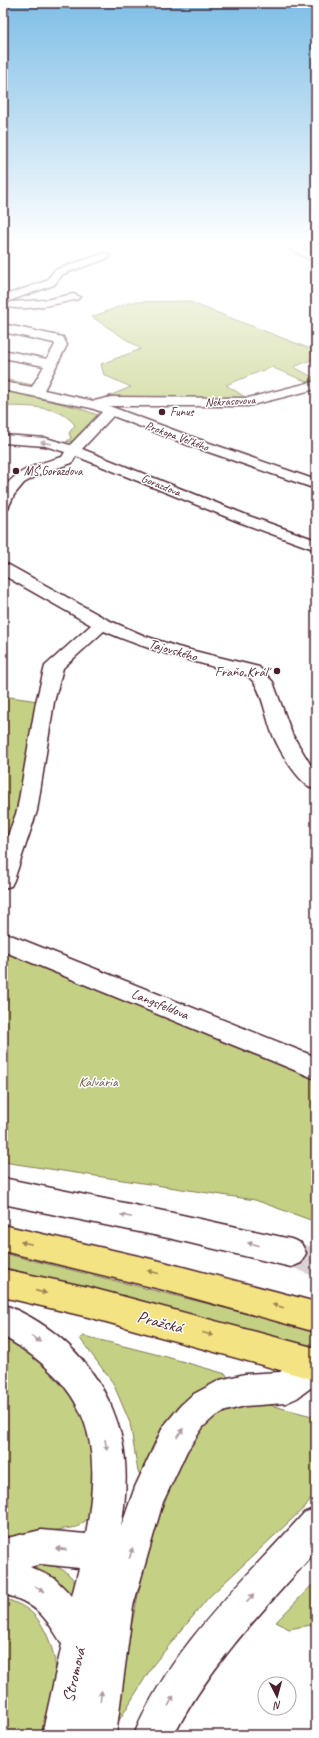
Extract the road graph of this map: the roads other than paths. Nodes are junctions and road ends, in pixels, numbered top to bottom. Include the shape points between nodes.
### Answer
1 (3, 328) edge
2 (3, 354) edge
3 (52, 364) junction
4 (316, 385) edge
5 (3, 386) edge
6 (36, 392) junction
7 (95, 405) junction
8 (110, 412) junction
9 (3, 440) edge
10 (73, 450) junction
11 (316, 485) edge
12 (3, 505) edge
13 (316, 545) edge
14 (3, 568) edge
15 (102, 624) junction
16 (316, 783) edge
17 (3, 880) edge
18 (3, 941) edge
19 (316, 1068) edge
20 (3, 1191) edge
21 (3, 1238) edge
22 (291, 1253) tunnel mouth
23 (3, 1283) edge
24 (316, 1317) edge
25 (3, 1319) edge
26 (316, 1364) edge
27 (316, 1525) edge
28 (100, 1553) junction
29 (3, 1556) edge
30 (3, 1576) edge
31 (116, 1604) junction
32 (81, 1641) junction
33 (61, 1735) edge
34 (97, 1735) edge
35 (152, 1735) edge

1 - 3 street via 59,340 61,345
2 - 3 street
3 - 6 street
4 - 7 street, Nekrasovova via 248,402 111,401
5 - 6 street, Prokopa Veľkého
6 - 7 street, Prokopa Veľkého
7 - 8 street, Prokopa Veľkého
8 - 10 street
8 - 11 street, Prokopa Veľkého
10 -> 9 street, Gorazdova via 46,442
10 - 12 street via 67,460 22,478 5,497
10 - 13 street, Gorazdova via 244,519
14 - 15 street, Tajovského
15 - 16 street, Tajovského via 172,651 253,671 264,682 282,734 303,769
15 - 17 street via 54,666 44,702 27,811
18 - 19 street, Langsfeldova
22 -> 20 street
24 -> 21 main road via 214,1287
23 -> 26 main road, Pražská via 88,1302
25 -> 28 street via 55,1352 88,1393 100,1421 106,1439 109,1474
31 -> 26 street via 147,1499 176,1439 192,1416 220,1396 246,1390 286,1387
35 -> 27 street via 177,1690 204,1653 234,1615
28 -> 29 street via 41,1547
28 - 31 street, Stromová via 112,1579
28 - 32 street
30 -> 32 street via 23,1580 49,1595 61,1607
31 - 32 street, Stromová
34 -> 31 street, Stromová
32 - 33 street, Stromová

